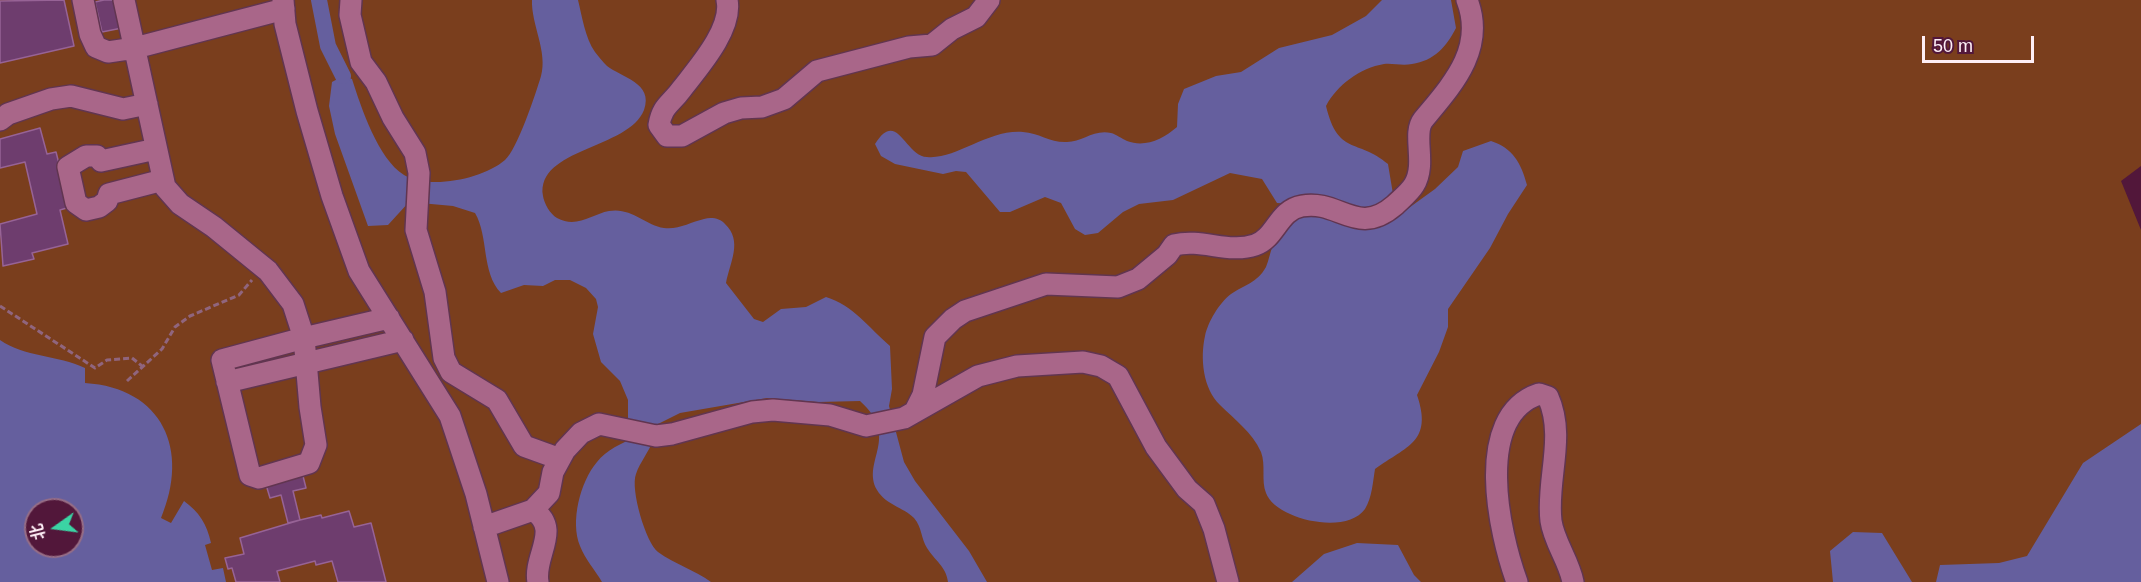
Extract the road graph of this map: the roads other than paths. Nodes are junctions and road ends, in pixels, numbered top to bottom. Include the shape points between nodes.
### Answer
1 (82, 0) edge
2 (124, 0) edge
3 (351, 0) edge
4 (727, 0) edge
5 (989, 0) edge
6 (1467, 0) edge
7 (283, 4) edge
8 (135, 48) junction
9 (147, 104) junction
10 (0, 120) edge
11 (156, 149) junction
12 (101, 161) junction
13 (163, 180) junction
14 (109, 194) junction
15 (389, 318) junction
16 (304, 338) junction
17 (403, 340) junction
18 (306, 363) junction
19 (227, 382) junction
20 (906, 415) junction
21 (560, 459) junction
22 (533, 510) junction
23 (484, 527) junction
24 (498, 582) edge
25 (538, 582) edge
26 (1228, 582) edge
27 (1517, 582) edge
28 (1573, 582) edge

1 - 8 street via 96,47 108,52
2 - 8 street
3 - 21 street via 353,33 361,62 415,153 419,173 416,230 435,292 440,340 451,372 498,400 524,446
4 - 5 street via 723,29 714,47 662,111 659,125 667,136 682,136 724,113 784,99 817,71 909,47 932,45 976,17
6 - 20 street via 1473,19 1467,57 1457,79 1421,122 1418,138 1422,153 1414,184 1389,210 1371,219 1356,219 1323,206 1300,206 1290,209 1258,244 1242,248 1186,242 1174,245 1138,279 1118,287 1047,284 973,308 953,319 935,337 923,395
7 - 8 street
7 - 15 street via 304,100 332,196 359,271
8 - 9 street
9 - 10 street via 123,109 70,96 51,99
9 - 11 street
11 - 12 street
11 - 13 street
12 - 14 street
12 - 14 street via 97,156 86,156 68,168 76,203 86,210 99,207
13 - 14 street
13 - 16 street via 180,204 268,271 293,304
15 - 16 street
15 - 17 street
16 - 18 street
16 - 19 street via 222,360
17 - 18 street
17 - 23 street via 450,416
18 - 19 street
18 - 19 street via 316,445 309,463 259,478 250,475
20 - 21 street via 866,426 830,415 773,410 656,436 599,424 581,433
20 - 26 street via 978,376 999,370 1083,362 1101,366 1118,376 1156,447 1187,489 1204,504
21 - 22 street via 549,493
22 - 23 street
22 - 25 street via 544,517 547,528 546,544 538,560
23 - 24 street
27 - 28 street via 1498,515 1499,437 1515,409 1526,398 1539,394 1548,397 1555,417 1551,523

